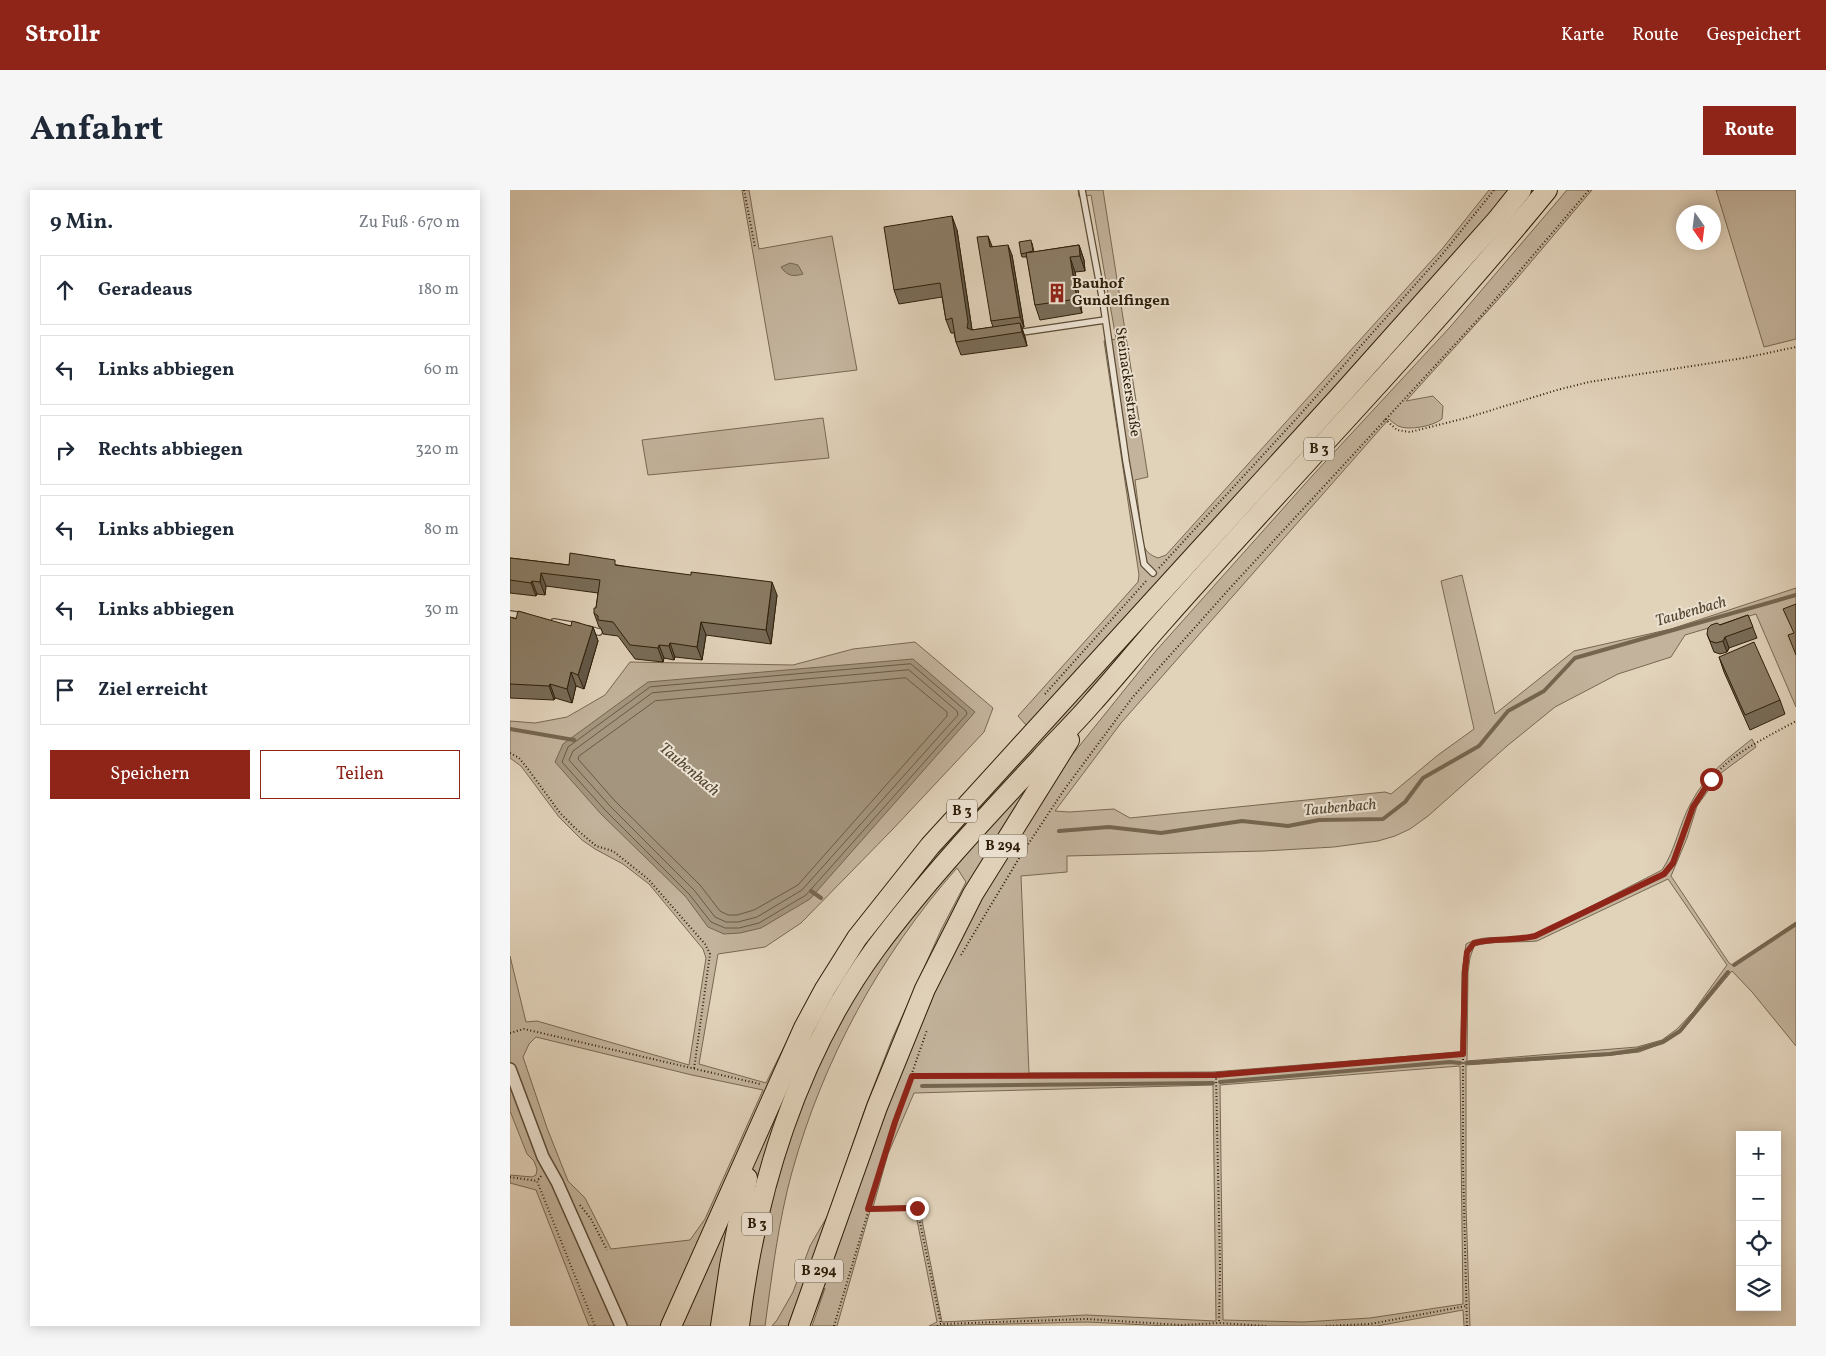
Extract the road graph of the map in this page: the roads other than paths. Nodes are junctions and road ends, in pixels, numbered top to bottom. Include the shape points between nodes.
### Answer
1 (1082, 190) edge
2 (1521, 190) edge
3 (1547, 190) edge
4 (1105, 320) junction
5 (1013, 333) edge
6 (1153, 573) road end
7 (510, 614) edge
8 (529, 617) edge
9 (549, 621) edge
10 (599, 632) edge
11 (1089, 707) junction
12 (510, 1069) edge
13 (754, 1142) junction
14 (621, 1326) edge
15 (671, 1326) edge
16 (721, 1326) edge
17 (739, 1326) edge
18 (799, 1326) edge

1 - 4 lane, Steinackerstraße
2 - 13 highway, B 3 via 1412,317 992,777 892,892 843,960 804,1028
3 - 11 highway, B 3 via 1433,324
4 - 5 lane
4 - 6 lane, Steinackerstraße via 1144,564
7 - 8 lane
9 - 10 lane
11 - 17 highway, B 3 via 949,859 877,947 834,1015 784,1124 755,1233
11 - 18 highway, B 294 via 973,894 925,989 877,1107
12 - 14 street via 548,1167
13 - 15 highway
13 - 16 highway, B 3

